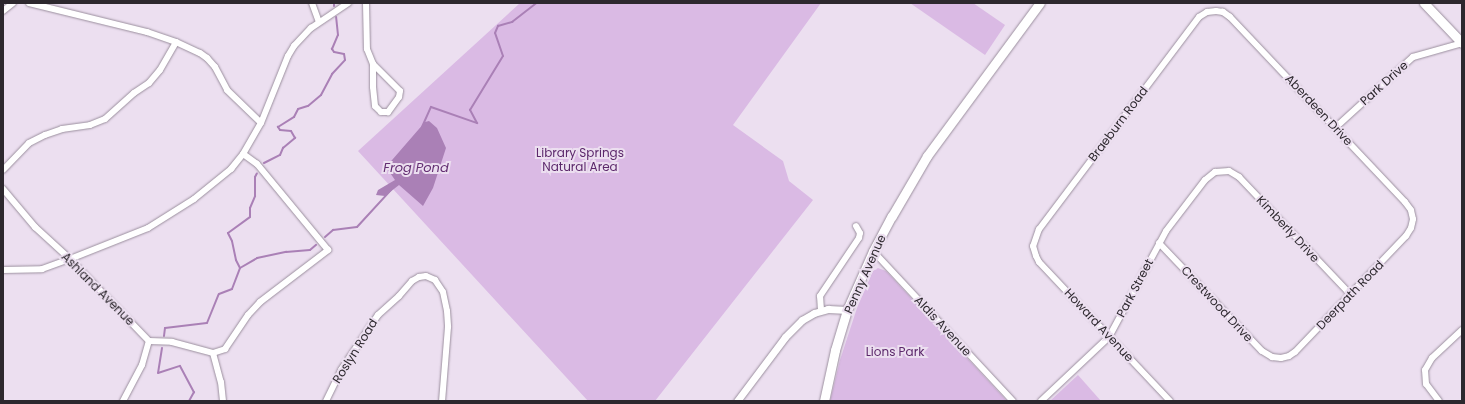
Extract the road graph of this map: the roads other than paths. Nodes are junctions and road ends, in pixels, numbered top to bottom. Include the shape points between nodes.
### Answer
1 (13, 3) edge
2 (29, 3) edge
3 (312, 3) edge
4 (348, 3) edge
5 (366, 3) edge
6 (1040, 3) edge
7 (1424, 3) edge
8 (3, 11) edge
9 (1213, 11) joint
10 (319, 22) junction
11 (176, 42) junction
12 (1462, 43) edge
13 (373, 64) junction
14 (261, 122) junction
15 (1336, 127) junction
16 (243, 154) junction
17 (3, 170) edge
18 (1223, 170) joint
19 (3, 189) edge
20 (1412, 222) joint
21 (856, 226) dead end
22 (1159, 243) junction
23 (1033, 246) joint
24 (874, 251) junction
25 (70, 259) junction
26 (3, 270) edge
27 (1350, 294) junction
28 (821, 310) junction
29 (848, 310) junction
30 (1462, 330) edge
31 (1109, 337) junction
32 (149, 341) junction
33 (213, 353) junction
34 (1279, 358) joint
35 (123, 401) edge
36 (224, 401) edge
37 (326, 401) edge
38 (442, 401) edge
39 (737, 401) edge
40 (824, 401) edge
41 (1013, 401) edge
42 (1041, 401) edge
43 (1170, 401) edge
44 (1439, 401) edge

1 - 8 street
2 - 11 street via 147,32
3 - 10 street
4 - 10 street
5 - 13 street via 367,49
6 - 24 main road, Penny Avenue via 927,156 901,198
7 - 12 main road
9 - 15 street, Aberdeen Drive via 1223,12 1230,17
9 - 23 street, Braeburn Road via 1194,22 1039,229
10 - 14 street via 302,36 288,56
11 - 14 street via 208,58 228,90
11 - 17 street via 160,70 149,83 105,119 90,125 62,129 29,143
12 - 15 street, Park Drive via 1411,59
13 - 13 street via 400,91 395,104 388,112 382,112 375,106
14 - 16 street
15 - 20 street, Aberdeen Drive via 1408,207 1412,213
16 - 25 street via 218,180 174,213 148,228
16 - 33 street via 262,170 328,250 260,302 225,349
18 - 22 street, Park Street via 1213,172 1204,180
18 - 27 street, Kimberly Drive via 1239,177
19 - 25 street, Ashland Avenue via 36,227
20 - 27 street, Deerpath Road via 1406,236
21 - 28 street via 860,232 859,238 821,294
22 - 31 street, Park Street
22 - 34 street, Crestwood Drive via 1262,351 1270,357
23 - 31 street, Howard Avenue via 1040,262
24 - 29 main road, Penny Avenue
24 - 41 street, Aldis Avenue
25 - 26 street via 42,269
25 - 32 street, Ashland Avenue
27 - 34 street, Deerpath Road via 1295,352
28 - 29 street
28 - 39 street via 807,316 790,331
29 - 40 main road, Penny Avenue via 835,350
30 - 44 street via 1432,358 1426,370 1426,384
31 - 42 street, Park Street
31 - 43 street, Howard Avenue
32 - 33 street via 172,342
32 - 35 street via 142,365
33 - 36 street
37 - 38 street, Roslyn Road via 341,370 378,315 419,276 435,280 443,292 447,312

